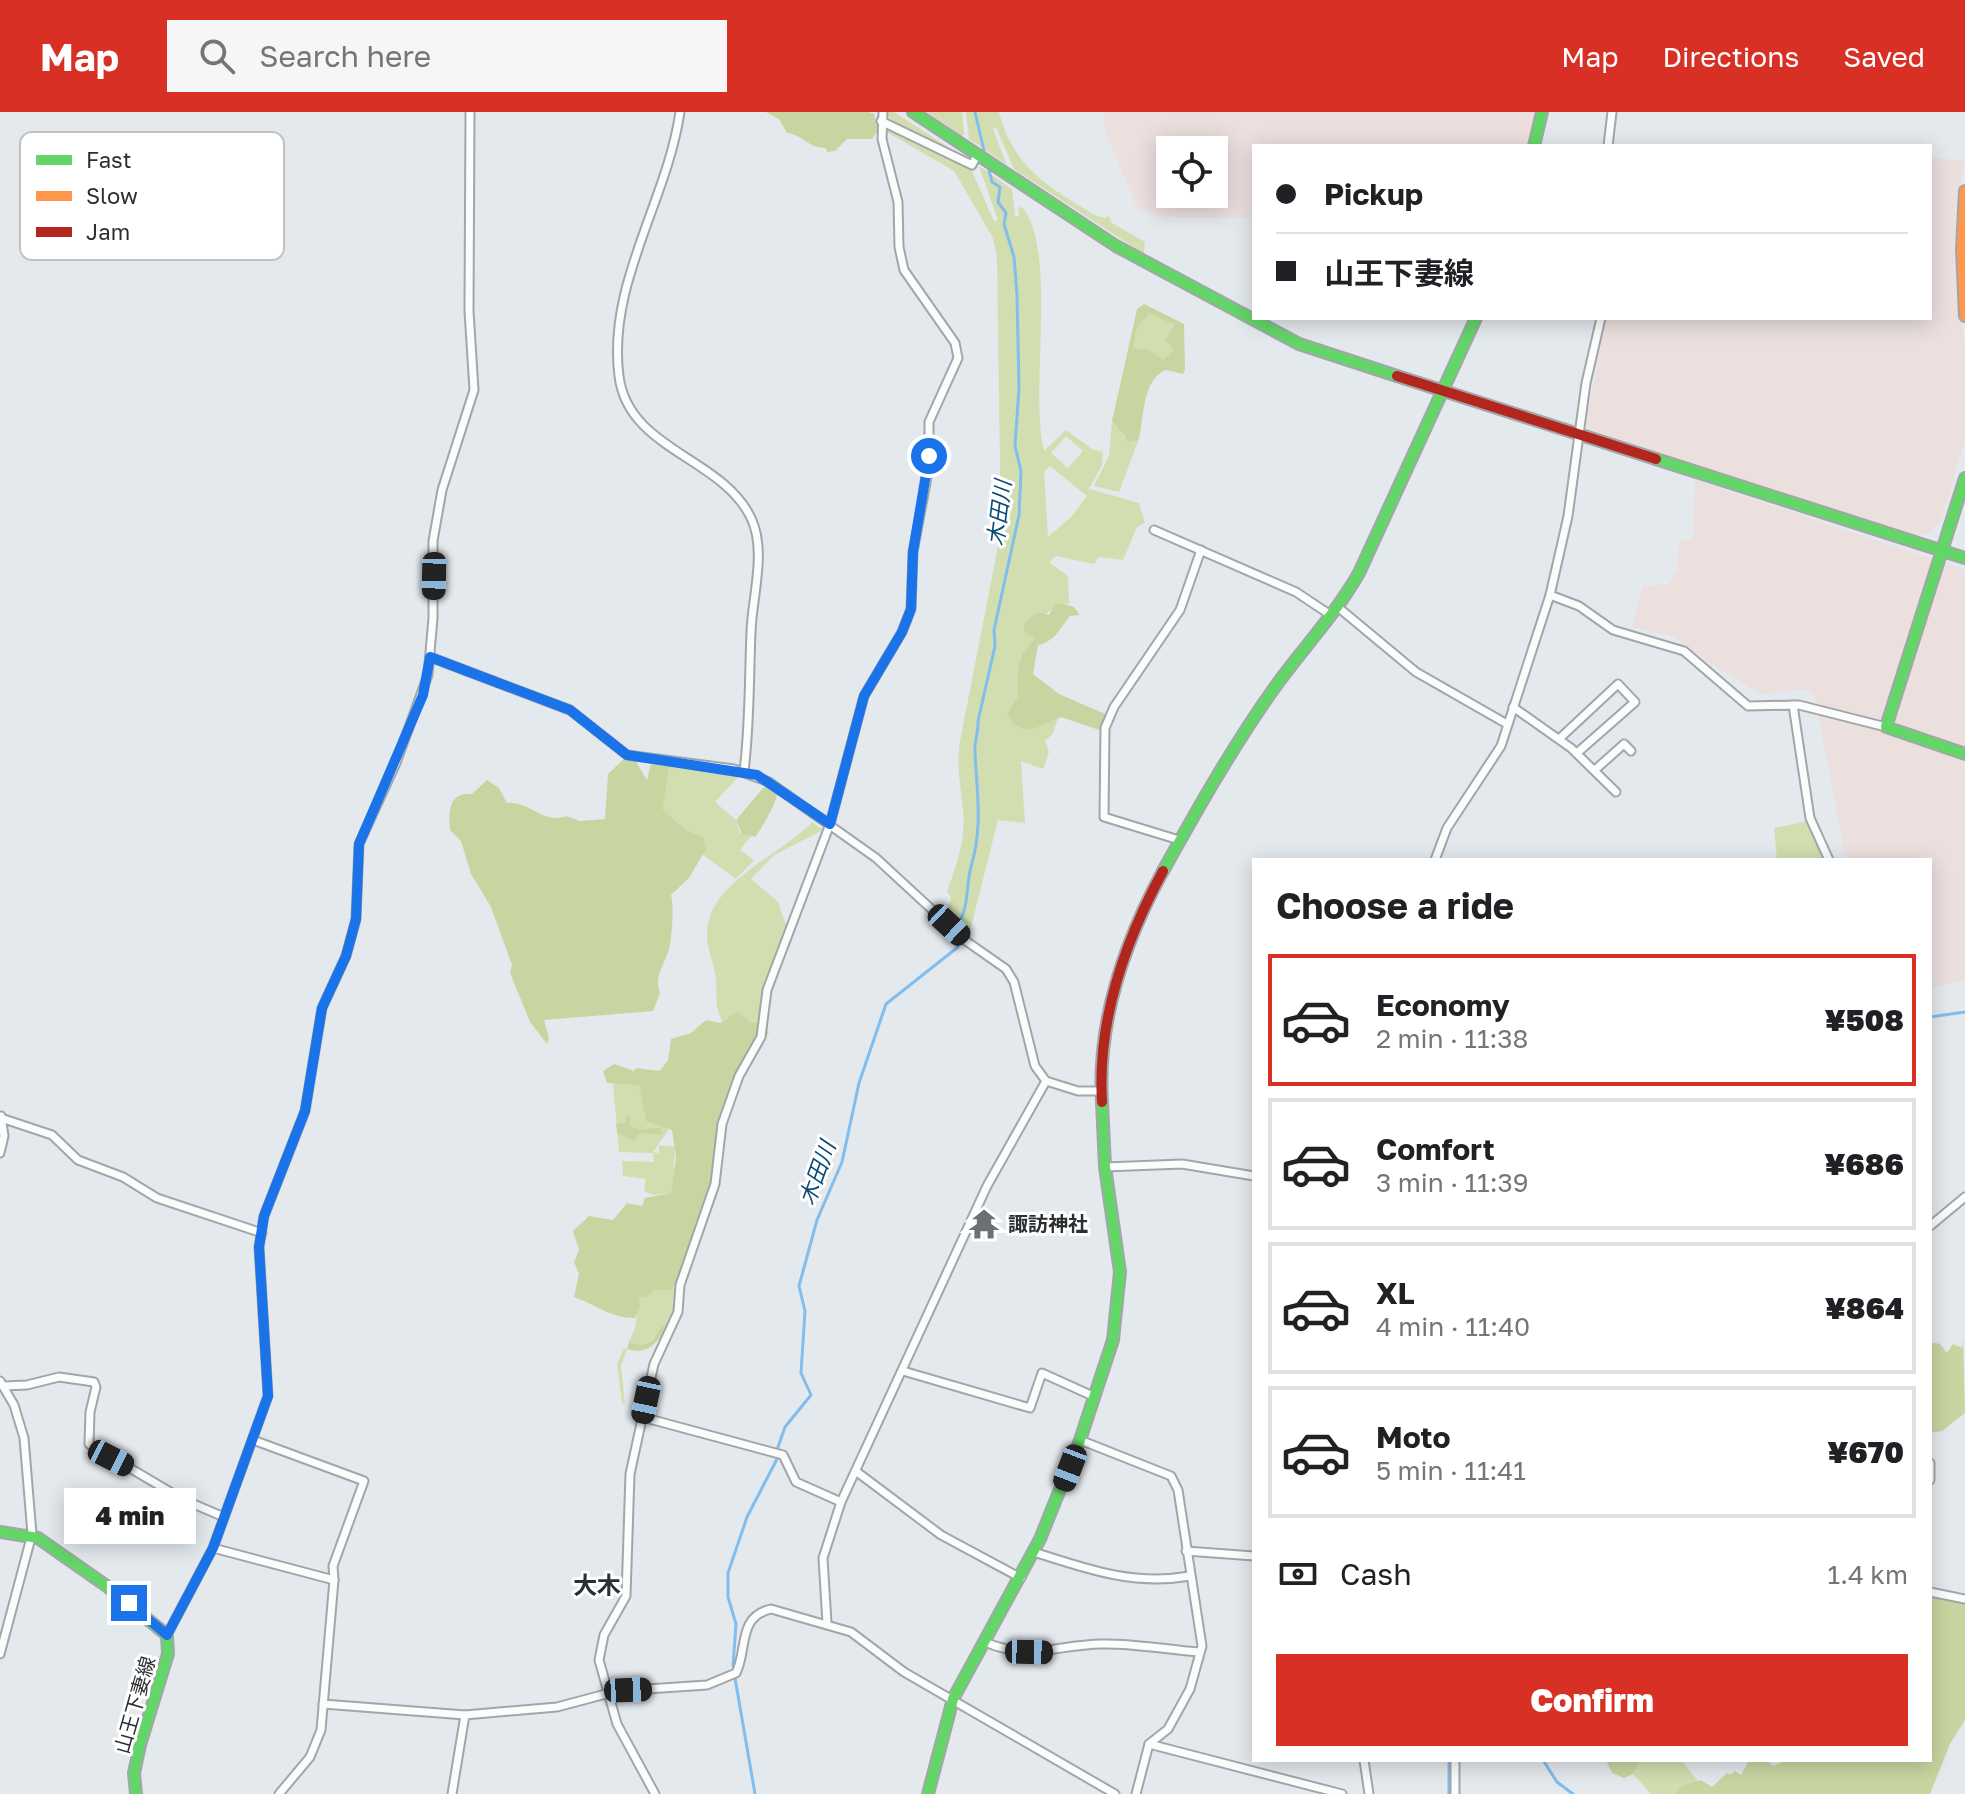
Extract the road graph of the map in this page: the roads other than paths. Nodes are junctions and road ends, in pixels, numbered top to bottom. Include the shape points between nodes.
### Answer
1 (470, 112) edge
2 (680, 112) edge
3 (913, 112) edge
4 (1542, 112) edge
5 (1612, 112) edge
6 (882, 116) edge
7 (1534, 144) edge
8 (1608, 144) edge
9 (977, 155) junction
10 (1965, 191) edge
11 (1965, 316) edge
12 (1252, 319) edge
13 (1254, 320) edge
14 (1475, 320) edge
15 (1601, 320) edge
16 (1445, 393) junction
17 (1578, 436) junction
18 (1965, 478) edge
19 (1154, 530) dead end
20 (1201, 550) junction
21 (1942, 551) junction
22 (1965, 558) edge
23 (1550, 595) junction
24 (1336, 612) junction
25 (430, 657) junction
26 (1793, 705) junction
27 (1513, 707) junction
28 (1507, 724) junction
29 (1886, 727) junction
30 (1559, 739) junction
31 (1631, 751) dead end
32 (1577, 753) junction
33 (1965, 754) edge
34 (1596, 769) junction
35 (744, 771) junction
36 (1616, 792) dead end
37 (830, 824) junction
38 (1179, 840) junction
39 (1436, 858) edge
40 (1828, 858) edge
41 (1046, 1081) junction
42 (1101, 1091) junction
43 (1, 1116) edge
44 (0, 1153) edge
45 (1105, 1167) junction
46 (1252, 1176) edge
47 (1965, 1197) edge
48 (1932, 1224) edge
49 (262, 1233) junction
50 (903, 1371) junction
51 (2, 1383) edge
52 (1095, 1397) junction
53 (642, 1417) junction
54 (253, 1440) junction
55 (1080, 1440) junction
56 (857, 1472) junction
57 (841, 1502) junction
58 (224, 1517) junction
59 (0, 1532) edge
60 (32, 1534) junction
61 (213, 1548) junction
62 (1186, 1551) junction
63 (1034, 1552) junction
64 (1252, 1556) edge
65 (1190, 1576) junction
66 (1021, 1578) junction
67 (334, 1580) junction
68 (1932, 1592) edge
69 (1965, 1599) edge
70 (827, 1623) junction
71 (167, 1635) junction
72 (985, 1642) junction
73 (1200, 1652) junction
74 (0, 1654) edge
75 (606, 1694) junction
76 (953, 1699) junction
77 (323, 1704) junction
78 (465, 1715) junction
79 (1149, 1744) junction
80 (1364, 1762) edge
81 (1455, 1762) edge
82 (281, 1791) edge
83 (136, 1794) edge
84 (294, 1794) edge
85 (452, 1794) edge
86 (655, 1794) edge
87 (928, 1794) edge
88 (1115, 1794) edge
89 (1136, 1794) edge
90 (1342, 1794) edge
91 (1369, 1794) edge
92 (1455, 1794) edge

1 - 25 street via 474,390 442,490 433,541
2 - 35 street via 623,299 619,378 627,401 650,431 728,486 753,520 757,559
3 - 9 street
4 - 7 street
5 - 8 street
6 - 9 street via 972,165
6 - 37 street via 904,270 955,343 958,358 929,422 929,467 913,552 911,609 864,696
9 - 12 street via 1127,253
10 - 11 street
13 - 16 street via 1299,344
14 - 16 street
15 - 17 street
16 - 17 street
16 - 24 street
17 - 21 street
17 - 23 street via 1568,516
18 - 21 street
19 - 20 street
20 - 24 street
20 - 38 street via 1180,610 1114,707 1103,748 1104,817
21 - 22 street
21 - 29 street
23 - 26 street via 1579,606 1613,630 1684,651 1748,706
23 - 27 street
24 - 28 street via 1416,672
24 - 38 street via 1250,721
25 - 35 street via 570,710 627,755
25 - 49 street via 423,695 359,844 356,919 322,1008 305,1111
26 - 29 street
26 - 40 street via 1810,818
27 - 28 street
27 - 30 street
28 - 39 street via 1501,746 1447,828
29 - 33 street
30 - 32 street
30 - 32 street via 1618,684 1635,702
31 - 34 street via 1624,744
32 - 34 street
34 - 36 street
35 - 37 street
37 - 41 street via 1006,969 1035,1066
37 - 53 street via 767,990 761,1037 739,1076 722,1124 715,1184 680,1285 678,1312 654,1364
38 - 42 street via 1139,915 1120,968 1106,1031
41 - 42 street via 1067,1089
41 - 50 street via 987,1186
42 - 45 street
43 - 44 street
43 - 49 street via 52,1135 78,1160 165,1201
45 - 46 street via 1182,1164
45 - 52 street via 1120,1297
47 - 48 street
49 - 54 street via 268,1387
50 - 52 street via 1030,1408 1042,1373
50 - 56 street
51 - 58 street via 27,1385 59,1377 94,1382 89,1444 184,1500
51 - 60 street via 24,1438
52 - 55 street
53 - 57 street via 783,1455 796,1482
53 - 75 street via 630,1474 626,1596 599,1652
54 - 58 street
54 - 67 street via 364,1481 333,1566
55 - 62 street via 1175,1481
55 - 63 street
56 - 57 street
56 - 66 street via 941,1535
57 - 70 street via 823,1558
58 - 61 street
59 - 60 street
60 - 71 street, 山王下妻線
60 - 74 street
61 - 67 street
61 - 71 street
62 - 64 street
62 - 65 street
63 - 65 street via 1130,1578 1157,1582
63 - 66 street
65 - 73 street
66 - 72 street
67 - 77 street
68 - 69 street
70 - 75 street via 765,1610 747,1627 732,1675 707,1685
70 - 76 street via 851,1632 904,1672
71 - 83 street, 山王下妻線 via 168,1654 134,1773
72 - 73 street via 1008,1652 1100,1644
72 - 76 street
73 - 79 street via 1190,1689 1168,1729
75 - 78 street via 557,1707
75 - 86 street
76 - 87 street
76 - 88 street
77 - 78 street
77 - 82 street via 321,1730 310,1757
78 - 85 street
79 - 89 street
79 - 90 street
80 - 91 street
81 - 92 street
82 - 84 street

